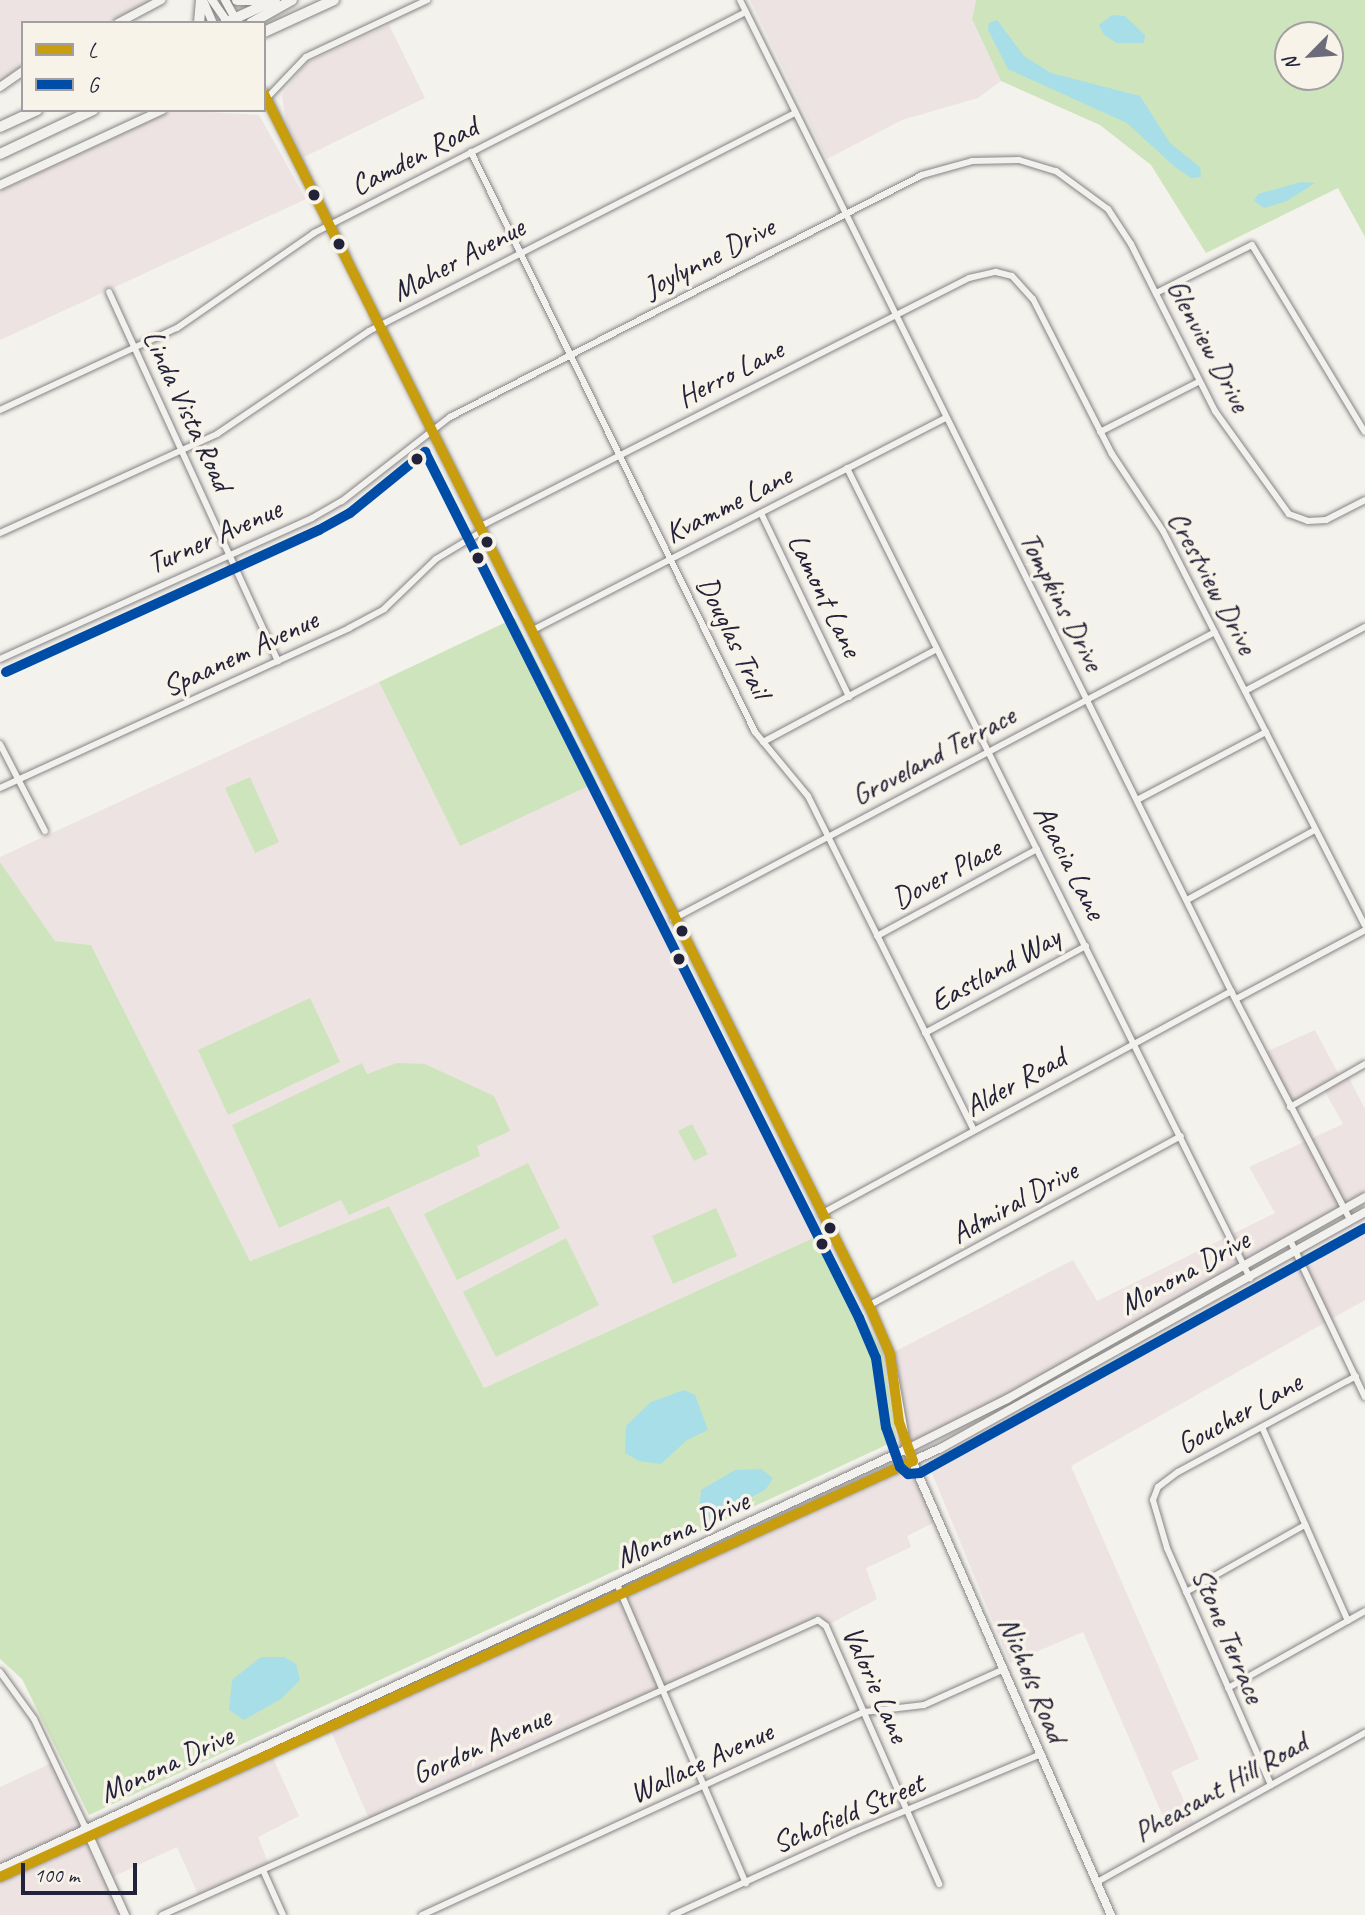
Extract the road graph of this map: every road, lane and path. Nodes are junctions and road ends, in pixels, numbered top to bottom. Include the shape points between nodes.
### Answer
1 (161, 0) edge
2 (202, 0) edge
3 (212, 0) edge
4 (225, 0) edge
5 (237, 0) edge
6 (259, 0) edge
7 (275, 0) edge
8 (292, 0) edge
9 (334, 0) edge
10 (427, 0) edge
11 (740, 0) edge
12 (746, 12) junction
13 (122, 21) edge
14 (199, 21) edge
15 (212, 21) edge
16 (230, 21) edge
17 (231, 21) edge
18 (233, 21) edge
19 (255, 21) edge
20 (268, 31) edge
21 (21, 72) edge
22 (0, 87) edge
23 (266, 98) edge
24 (266, 104) edge
25 (33, 112) edge
26 (89, 112) edge
27 (158, 112) edge
28 (796, 113) junction
29 (0, 127) edge
30 (471, 152) junction
31 (0, 154) edge
32 (1019, 160) joint
33 (0, 185) edge
34 (846, 213) junction
35 (327, 225) junction
36 (519, 250) junction
37 (1005, 274) joint
38 (109, 292) dead end
39 (1156, 293) junction
40 (895, 314) junction
41 (377, 326) junction
42 (135, 348) junction
43 (571, 354) junction
44 (1198, 382) junction
45 (0, 410) edge
46 (946, 418) junction
47 (430, 430) junction
48 (1100, 432) junction
49 (1365, 432) edge
50 (182, 451) junction
51 (620, 454) junction
52 (847, 468) junction
53 (1365, 500) edge
54 (761, 513) junction
55 (480, 529) junction
56 (0, 533) edge
57 (229, 554) junction
58 (670, 559) junction
59 (1365, 627) edge
60 (531, 631) junction
61 (1214, 632) junction
62 (937, 649) junction
63 (0, 659) edge
64 (278, 661) junction
65 (1245, 691) junction
66 (849, 697) junction
67 (1086, 700) junction
68 (1266, 732) junction
69 (763, 742) junction
70 (0, 744) edge
71 (988, 752) junction
72 (19, 780) junction
73 (0, 788) edge
74 (1137, 800) junction
75 (1315, 830) junction
76 (46, 831) dead end
77 (827, 837) junction
78 (1037, 849) junction
79 (1187, 900) junction
80 (673, 919) junction
81 (1365, 928) edge
82 (877, 936) junction
83 (1086, 946) junction
84 (1231, 991) junction
85 (1236, 999) junction
86 (925, 1033) junction
87 (1134, 1044) junction
88 (1365, 1063) edge
89 (1290, 1107) junction
90 (974, 1130) junction
91 (1181, 1136) junction
92 (1365, 1197) edge
93 (1345, 1208) junction
94 (1365, 1212) edge
95 (821, 1214) junction
96 (1350, 1220) junction
97 (1290, 1240) junction
98 (1297, 1251) junction
99 (1244, 1264) junction
100 (1250, 1278) junction
101 (868, 1306) junction
102 (1356, 1376) junction
103 (1365, 1397) edge
104 (1262, 1427) junction
105 (907, 1449) junction
106 (913, 1461) junction
107 (1153, 1500) joint
108 (1305, 1525) junction
109 (617, 1584) junction
110 (1186, 1592) junction
111 (622, 1595) junction
112 (1365, 1611) edge
113 (820, 1620) joint
114 (1348, 1621) junction
115 (433, 1668) junction
116 (1004, 1669) junction
117 (0, 1672) edge
118 (439, 1683) junction
119 (663, 1687) junction
120 (1228, 1689) junction
121 (864, 1712) junction
122 (1365, 1733) edge
123 (1041, 1754) junction
124 (705, 1785) junction
125 (1271, 1785) junction
126 (907, 1811) junction
127 (85, 1827) junction
128 (90, 1839) junction
129 (0, 1869) edge
130 (263, 1870) junction
131 (0, 1877) edge
132 (1097, 1882) junction
133 (746, 1883) junction
134 (939, 1884) dead end
135 (125, 1915) edge
136 (162, 1915) edge
137 (283, 1915) edge
138 (422, 1915) edge
139 (673, 1915) edge
140 (1111, 1915) edge

1 - 13 street
2 - 14 main road
2 - 15 street
3 - 16 street
4 - 17 street
5 - 6 main road
7 - 18 main road
8 - 19 main road
9 - 20 main road
10 - 23 street via 306,57
11 - 12 street, Tompkins Drive
12 - 28 street, Tompkins Drive
12 - 30 street, Camden Road
21 - 22 street
24 - 35 street, Nichols Road
25 - 29 main road
26 - 31 main road
27 - 33 street
28 - 34 street, Tompkins Drive
28 - 36 street, Maher Avenue
30 - 35 street, Camden Road
30 - 36 street, Douglas Trail
32 - 34 street, Joylynne Drive via 943,166
32 - 39 street, Glenview Drive via 1066,176 1102,203 1126,235
34 - 40 street, Tompkins Drive
34 - 43 street, Joylynne Drive
35 - 41 street, Nichols Road
35 - 42 street, Camden Road via 186,323
36 - 41 street, Maher Avenue
36 - 43 street, Douglas Trail
37 - 40 street, Herro Lane via 969,278
37 - 48 street, Crestview Drive via 1020,280 1029,293
38 - 42 street, Linda Vista Road
39 - 44 street, Glenview Drive
39 - 49 street via 1250,245 1262,256
40 - 46 street, Tompkins Drive
40 - 51 street, Herro Lane
41 - 47 street, Nichols Road
41 - 50 street, Maher Avenue via 241,421
42 - 45 street, Camden Road
42 - 50 street, Linda Vista Road
43 - 47 street, Joylynne Drive
43 - 51 street, Douglas Trail
44 - 48 street
44 - 53 street, Glenview Drive via 1274,498 1294,517 1326,520
46 - 52 street, Kvamme Lane
46 - 67 street, Tompkins Drive
47 - 55 street, Nichols Road
47 - 57 street, Turner Avenue via 342,501
48 - 61 street, Crestview Drive via 1163,531
50 - 56 street, Maher Avenue
50 - 57 street, Linda Vista Road
51 - 55 street, Herro Lane
51 - 58 street, Douglas Trail
52 - 54 street, Kvamme Lane
52 - 62 street, Acacia Lane
54 - 58 street, Kvamme Lane
54 - 66 street, Lamont Lane
55 - 60 street, Nichols Road
55 - 64 street, Spaanem Avenue via 436,559 384,609
57 - 63 street, Turner Avenue
57 - 64 street, Linda Vista Road
58 - 60 street, Kvamme Lane
58 - 69 street, Douglas Trail
59 - 65 street
60 - 80 street, Nichols Road
61 - 65 street, Crestview Drive
61 - 67 street, Groveland Terrace
62 - 66 street
62 - 71 street, Acacia Lane
64 - 72 street, Spaanem Avenue
65 - 68 street, Crestview Drive
66 - 69 street
67 - 71 street, Groveland Terrace
67 - 74 street, Tompkins Drive
68 - 74 street
68 - 75 street, Crestview Drive
69 - 77 street, Douglas Trail via 808,796
70 - 72 street
71 - 77 street, Groveland Terrace
71 - 78 street, Acacia Lane
72 - 73 street, Spaanem Avenue
72 - 76 street
74 - 79 street, Tompkins Drive
75 - 79 street
75 - 81 street, Crestview Drive
77 - 80 street, Groveland Terrace
77 - 82 street, Douglas Trail
78 - 82 street, Dover Place
78 - 83 street, Acacia Lane
79 - 84 street, Tompkins Drive
80 - 95 street, Nichols Road
81 - 85 street
82 - 86 street, Douglas Trail
83 - 86 street, Eastland Way
83 - 87 street, Acacia Lane
84 - 85 street, Tompkins Drive
84 - 87 street, Alder Road
85 - 89 street, Tompkins Drive
86 - 90 street, Douglas Trail
87 - 90 street, Alder Road
87 - 91 street, Acacia Lane
88 - 89 street
89 - 93 street, Tompkins Drive
90 - 95 street, Alder Road
91 - 99 street, Acacia Lane
91 - 101 street, Admiral Drive
92 - 93 street, Monona Drive
93 - 96 street, Tompkins Drive
93 - 97 street, Monona Drive
94 - 96 street, Monona Drive
95 - 101 street, Nichols Road
96 - 98 street, Monona Drive
97 - 98 street
97 - 99 street, Monona Drive
98 - 100 street, Monona Drive
98 - 102 street
99 - 100 street, Acacia Lane
99 - 105 street, Monona Drive via 1007,1399
100 - 106 street, Monona Drive
101 - 105 street, Nichols Road via 890,1354
102 - 103 street
102 - 104 street, Goucher Lane
104 - 107 street, Goucher Lane via 1178,1472 1158,1487
104 - 108 street
105 - 106 street, Nichols Road
105 - 109 street, Monona Drive
106 - 111 street, Monona Drive
106 - 116 street, Nichols Road
107 - 110 street, Stone Terrace via 1154,1518
108 - 110 street
108 - 114 street
109 - 111 street
109 - 115 street, Monona Drive
110 - 120 street, Stone Terrace
111 - 118 street, Monona Drive
111 - 119 street
112 - 114 street
113 - 119 street, Gordon Avenue
113 - 121 street, Valorie Lane
114 - 120 street
115 - 118 street
115 - 127 street, Monona Drive
116 - 121 street, Wallace Avenue via 924,1705
116 - 123 street, Nichols Road
117 - 127 street via 34,1719
118 - 128 street, Monona Drive
119 - 124 street
119 - 130 street, Gordon Avenue
120 - 125 street, Stone Terrace
121 - 124 street, Wallace Avenue
121 - 126 street, Valorie Lane
122 - 125 street, Pheasant Hill Road
123 - 126 street, Schofield Street
123 - 132 street, Nichols Road
124 - 133 street
124 - 138 street, Wallace Avenue
125 - 132 street, Pheasant Hill Road
126 - 133 street, Schofield Street
126 - 134 street, Valorie Lane
127 - 128 street
127 - 129 street, Monona Drive
128 - 131 street, Monona Drive
128 - 135 street
130 - 136 street, Gordon Avenue
130 - 137 street
132 - 140 street, Nichols Road
133 - 139 street, Schofield Street

